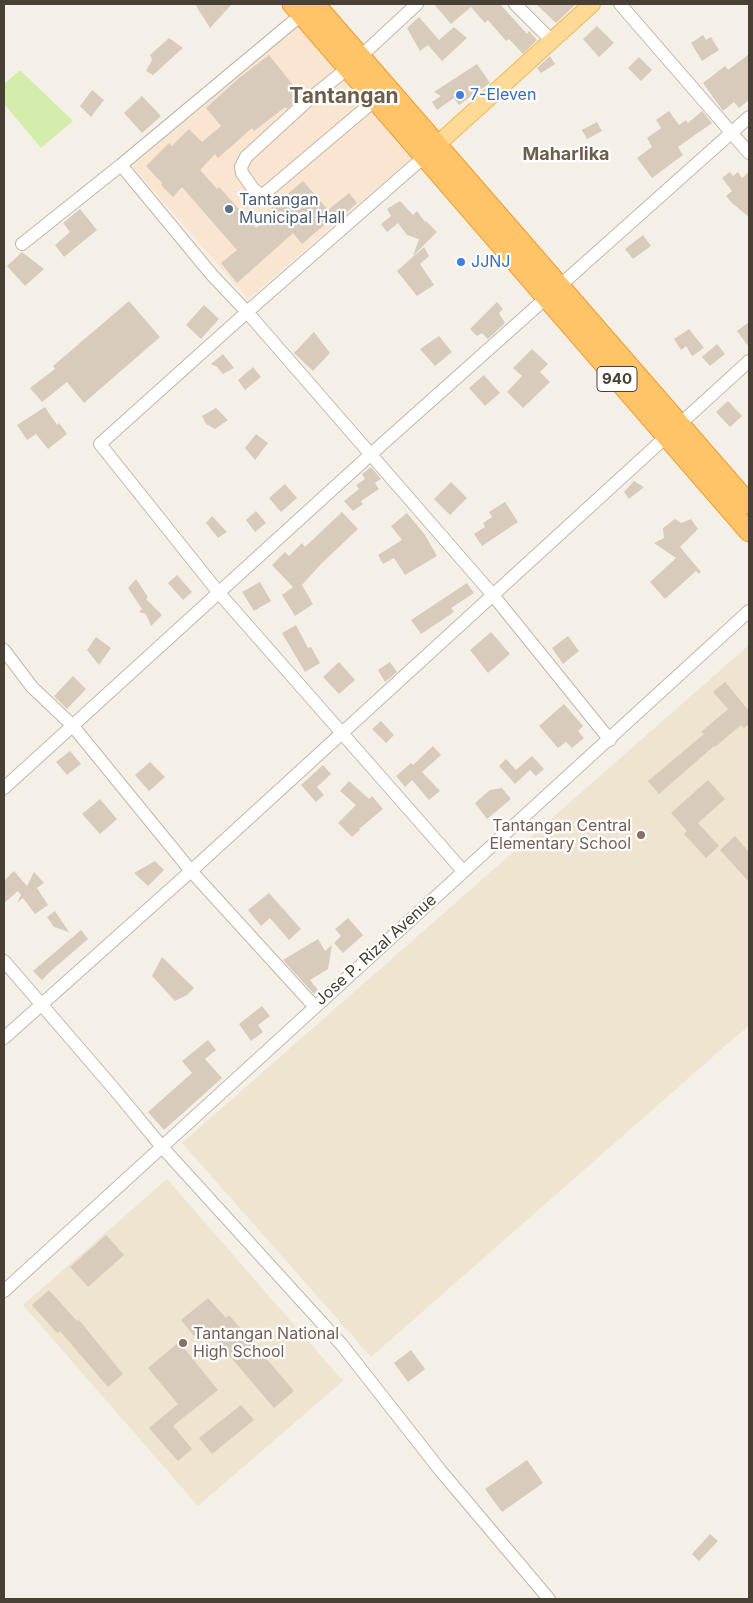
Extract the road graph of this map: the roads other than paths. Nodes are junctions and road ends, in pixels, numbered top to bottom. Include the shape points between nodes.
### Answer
1 (417, 4) edge
2 (515, 4) edge
3 (592, 4) edge
4 (620, 4) edge
5 (306, 7) edge
6 (404, 10) edge
7 (552, 41) junction
8 (354, 62) junction
9 (382, 95) junction
10 (749, 116) edge
11 (732, 132) junction
12 (431, 151) junction
13 (749, 152) edge
14 (121, 165) junction
15 (22, 244) dead end
16 (554, 291) junction
17 (247, 312) junction
18 (749, 361) edge
19 (674, 430) junction
20 (370, 455) junction
21 (749, 504) edge
22 (749, 532) edge
23 (219, 593) junction
24 (492, 594) junction
25 (749, 611) edge
26 (4, 650) edge
27 (72, 725) junction
28 (342, 733) junction
29 (610, 740) junction
30 (4, 788) edge
31 (191, 871) junction
32 (463, 871) junction
33 (4, 961) edge
34 (40, 1005) junction
35 (314, 1006) junction
36 (4, 1038) edge
37 (162, 1147) junction
38 (4, 1291) edge
39 (550, 1599) edge

1 - 6 street
2 - 7 street
3 - 7 main road
4 - 11 street
5 - 8 highway, 940
5 - 14 street
6 - 8 street
7 - 12 main road
8 - 9 highway, 940
8 - 9 street via 246,157 242,173 254,190 260,194 269,191
9 - 12 highway, 940
10 - 11 street
11 - 13 street
11 - 16 street
12 - 16 highway, 940
12 - 17 street
14 - 15 street
14 - 17 street
16 - 19 highway, 940
16 - 20 street
17 - 20 street
17 - 23 street via 100,444
18 - 19 street
19 - 21 highway, 940
19 - 22 highway, 940
19 - 24 street
20 - 23 street
20 - 24 street
23 - 27 street
23 - 28 street
24 - 28 street
24 - 29 street
25 - 29 street, Jose P. Rizal Avenue
26 - 27 street via 32,687
27 - 30 street
27 - 31 street
28 - 31 street
28 - 32 street
29 - 32 street, Jose P. Rizal Avenue
31 - 34 street
31 - 35 street
32 - 35 street, Jose P. Rizal Avenue
33 - 34 street
34 - 36 street
34 - 37 street
35 - 37 street, Jose P. Rizal Avenue
37 - 38 street, Jose P. Rizal Avenue
37 - 39 street via 342,1345 440,1470

